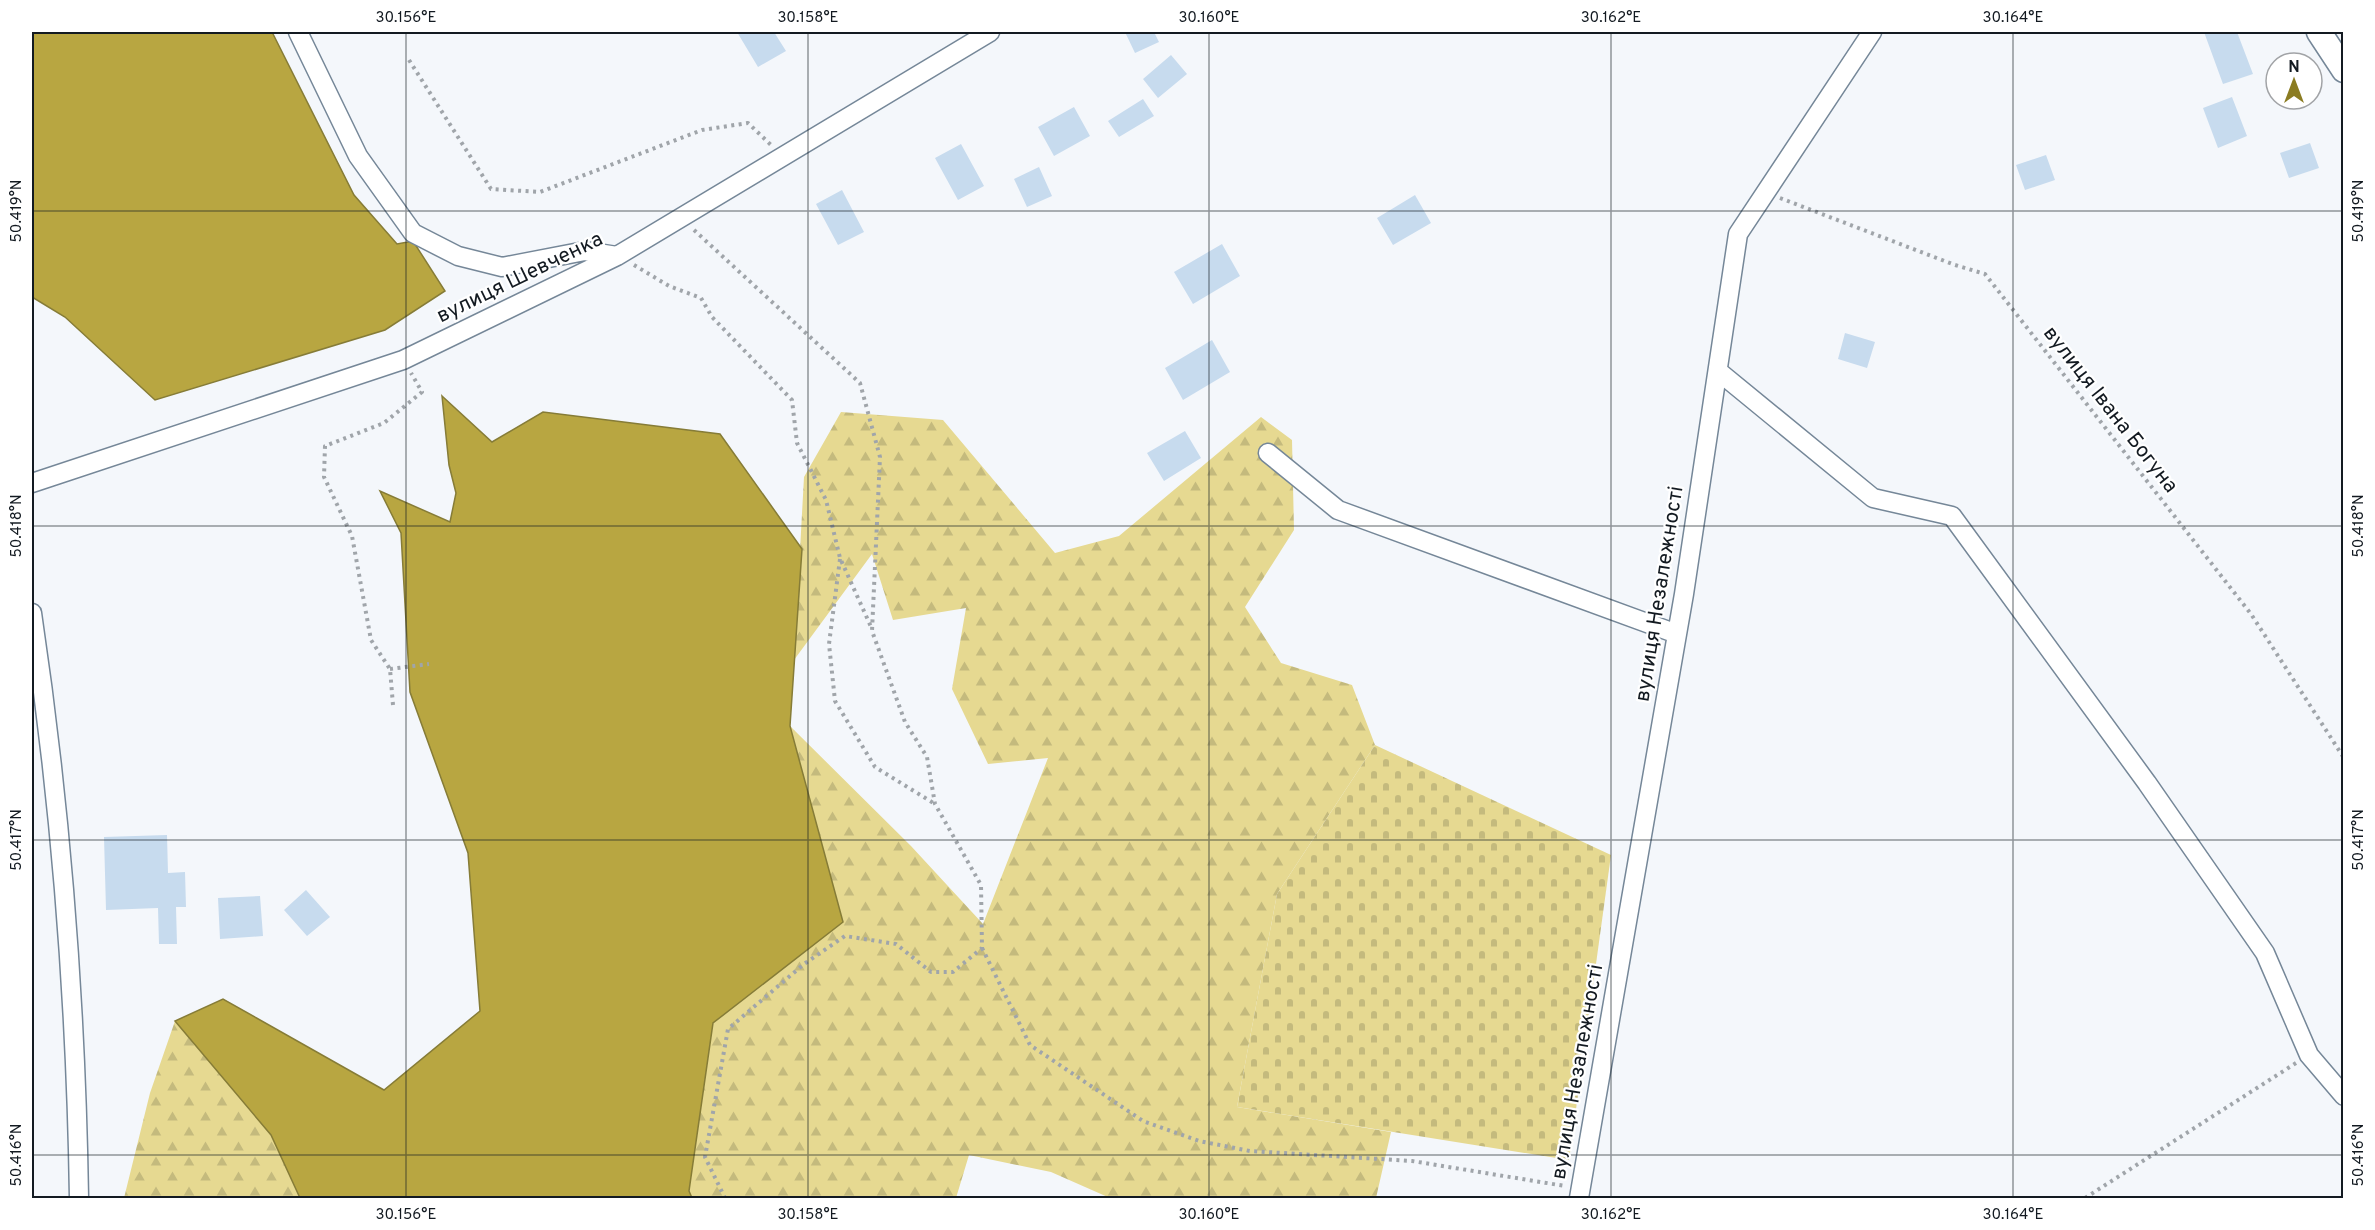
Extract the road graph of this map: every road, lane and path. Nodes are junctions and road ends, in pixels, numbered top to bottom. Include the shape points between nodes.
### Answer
1 (298, 32) edge
2 (990, 32) edge
3 (1872, 32) edge
4 (2319, 32) edge
5 (409, 60) dead end
6 (2343, 70) edge
7 (783, 156) junction
8 (1766, 193) junction
9 (680, 218) junction
10 (618, 256) junction
11 (403, 360) junction
12 (1718, 371) junction
13 (1268, 453) dead end
14 (32, 483) edge
15 (840, 558) junction
16 (32, 613) edge
17 (872, 631) junction
18 (1677, 634) junction
19 (429, 664) dead end
20 (390, 669) junction
21 (393, 705) dead end
22 (2343, 758) edge
23 (935, 804) junction
24 (982, 948) junction
25 (2309, 1055) junction
26 (2343, 1096) edge
27 (1580, 1193) edge
28 (79, 1198) edge
29 (725, 1198) edge
30 (2085, 1198) edge

1 - 10 street via 358,156 413,232 458,256 502,267 585,251
2 - 7 street, вулиця Шевченка
3 - 8 street, вулиця Незалежності
4 - 6 street
5 - 7 path via 491,189 540,192 702,130 748,123
7 - 9 street, вулиця Шевченка
8 - 12 street, вулиця Незалежності via 1738,234
8 - 22 path, вулиця Івана Богуна via 1984,274 2252,614
9 - 10 street, вулиця Шевченка
9 - 17 path via 860,383 880,457
10 - 11 street, вулиця Шевченка
10 - 15 path via 669,286 701,298 712,317 792,400 797,443 826,500
11 - 14 street, вулиця Шевченка
11 - 20 path via 422,392 384,423 325,446 324,477 352,536 371,640
12 - 18 street, вулиця Незалежності
12 - 25 street via 1874,498 1952,516 2147,783 2265,953
13 - 18 street via 1338,510
15 - 17 path
15 - 23 path via 829,644 835,701 875,767
16 - 28 street via 56,798 77,1063
17 - 23 path via 904,722 927,757
18 - 27 street, вулиця Незалежності
19 - 20 path
20 - 21 path
23 - 24 path via 981,885
24 - 27 path via 1030,1045 1143,1121 1199,1141 1250,1151 1413,1161
24 - 29 path via 953,972 931,972 896,944 845,936 804,964 728,1029 705,1157
25 - 26 street
25 - 30 path

